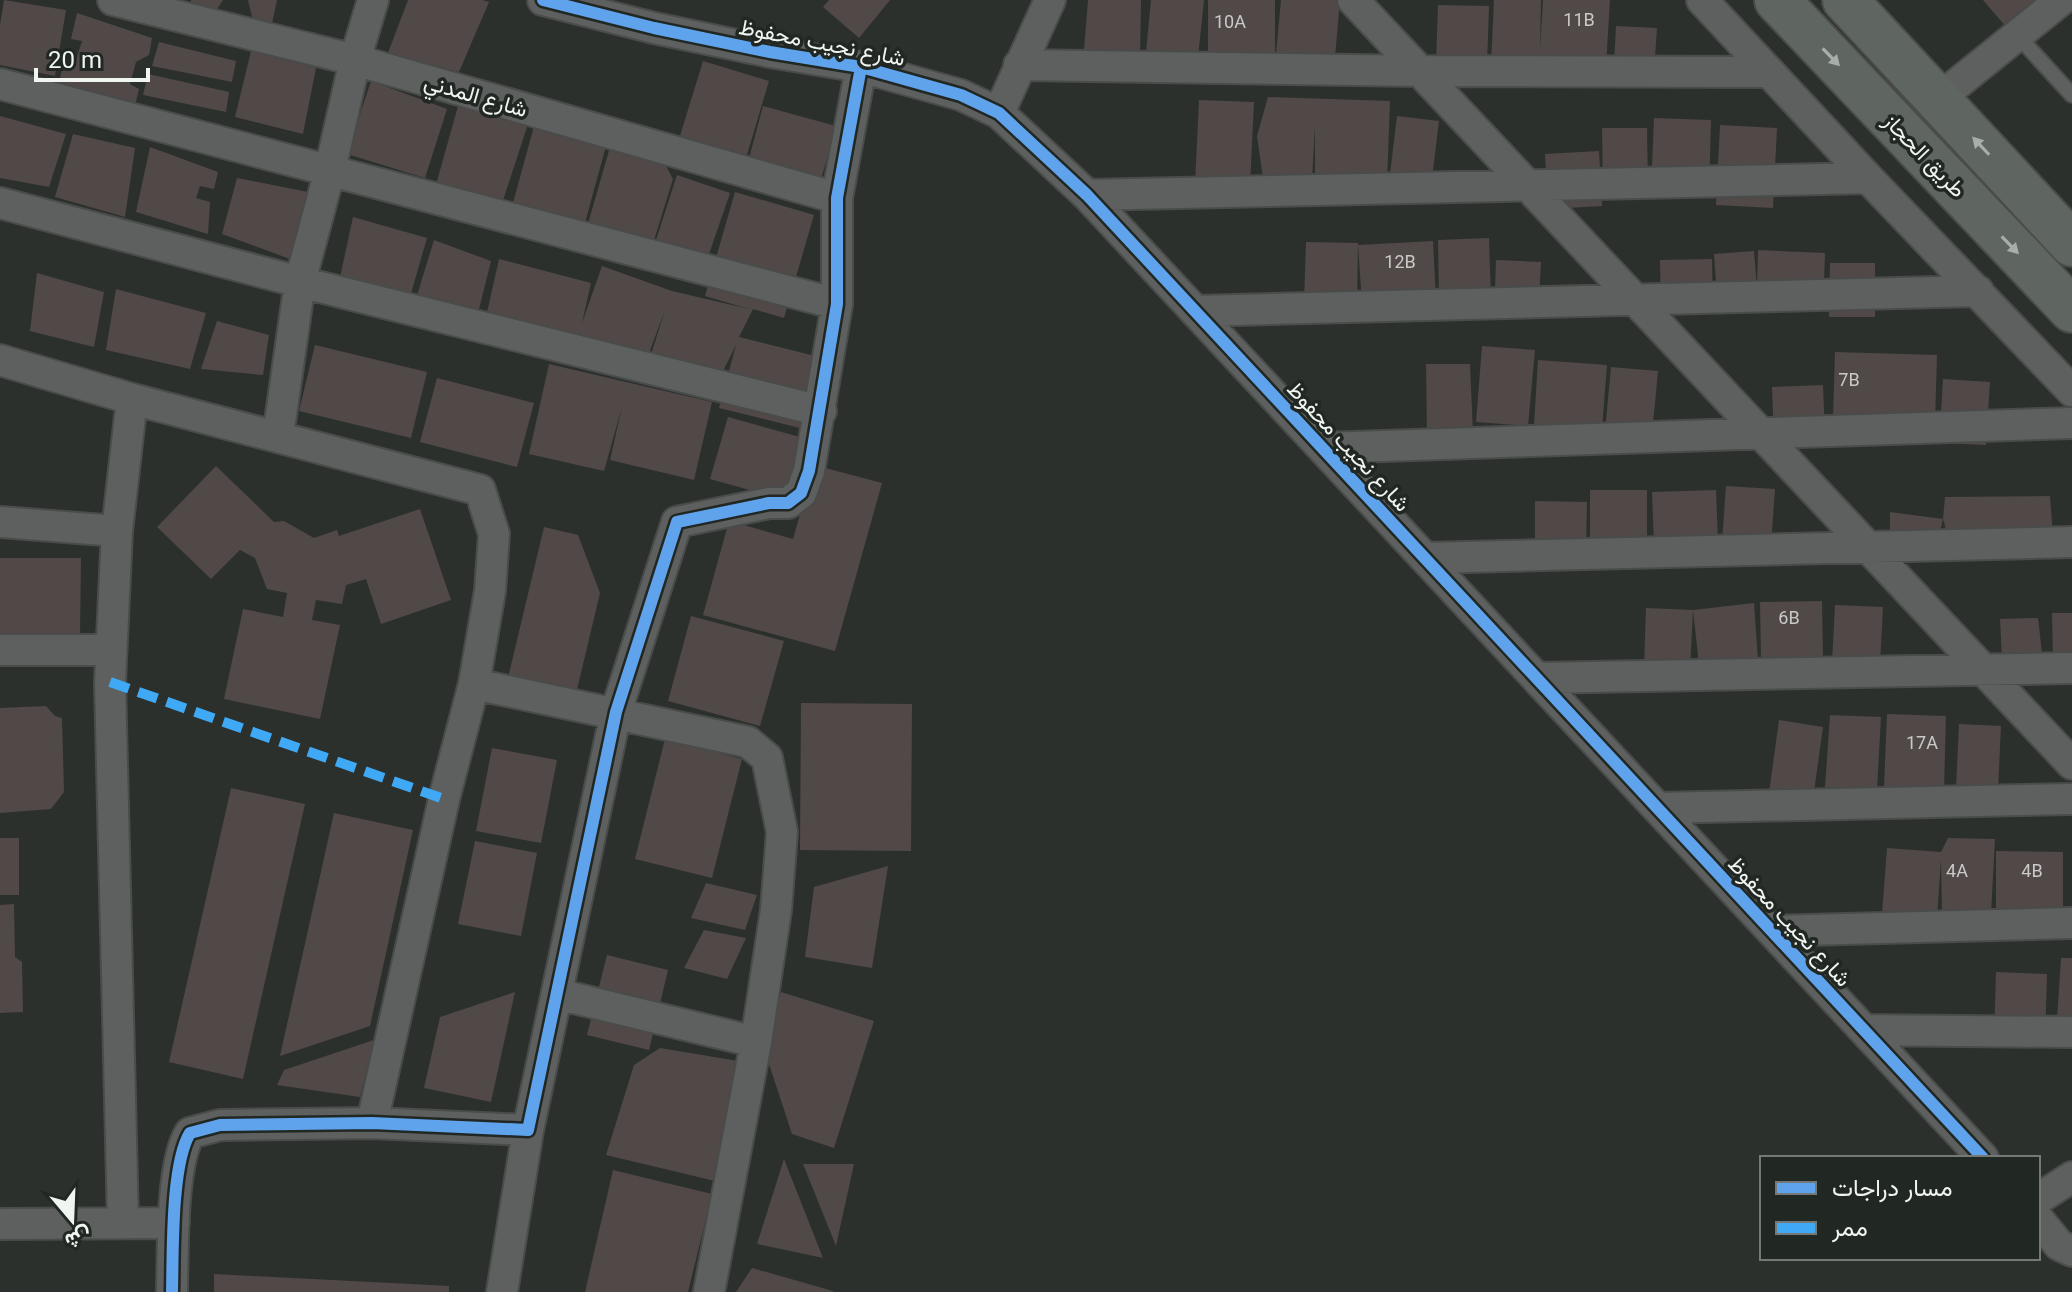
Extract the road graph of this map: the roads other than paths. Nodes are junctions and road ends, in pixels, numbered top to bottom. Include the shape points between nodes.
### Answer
1 (113, 0) edge
2 (373, 0) edge
3 (543, 0) edge
4 (1050, 0) edge
5 (1353, 0) edge
6 (1702, 0) edge
7 (1777, 0) edge
8 (1845, 0) edge
9 (2061, 0) edge
10 (2017, 35) junction
11 (355, 60) junction
12 (1019, 65) junction
13 (861, 67) junction
14 (1420, 71) junction
15 (1768, 72) junction
16 (0, 84) edge
17 (2072, 95) edge
18 (1937, 100) junction
19 (999, 113) junction
20 (330, 170) junction
21 (1868, 178) junction
22 (1527, 185) junction
23 (1087, 195) junction
24 (837, 198) junction
25 (0, 203) edge
26 (2072, 244) edge
27 (300, 282) junction
28 (1978, 291) junction
29 (1634, 299) junction
30 (837, 304) junction
31 (2072, 310) edge
32 (1196, 311) junction
33 (0, 360) edge
34 (2072, 391) edge
35 (132, 399) junction
36 (821, 411) junction
37 (2072, 423) edge
38 (1760, 432) junction
39 (278, 436) junction
40 (1323, 448) junction
41 (0, 522) edge
42 (117, 531) junction
43 (2072, 542) edge
44 (1868, 548) junction
45 (1425, 558) junction
46 (0, 650) edge
47 (111, 650) junction
48 (2072, 668) edge
49 (1983, 669) junction
50 (1537, 678) junction
51 (474, 684) junction
52 (616, 712) junction
53 (2072, 764) edge
54 (2072, 799) edge
55 (1657, 808) junction
56 (2072, 923) edge
57 (1772, 931) junction
58 (557, 994) junction
59 (1864, 1030) junction
60 (2072, 1032) edge
61 (756, 1042) junction
62 (372, 1123) junction
63 (528, 1130) junction
64 (1981, 1156) edge
65 (2072, 1177) edge
66 (2040, 1198) edge
67 (2040, 1221) edge
68 (123, 1223) junction
69 (174, 1223) junction
70 (0, 1224) edge
71 (2072, 1251) edge
72 (172, 1292) edge
73 (502, 1292) edge
74 (709, 1292) edge

1 - 11 street, شارع المدني
2 - 11 street
3 - 13 street, شارع نجيب محفوظ via 654,28
4 - 12 street
5 - 14 street
6 - 15 street
7 -> 31 main road, طريق الحجاز
8 - 18 main road, طريق الحجاز
9 - 10 street
10 - 17 lane
10 - 18 street
11 - 20 street
11 - 24 street, شارع المدني
12 - 14 street
12 - 19 street
13 - 19 street, شارع نجيب محفوظ via 961,95
13 - 24 street
14 - 15 street
14 - 22 street
15 - 21 street
16 - 20 street
26 -> 18 main road, طريق الحجاز
19 - 23 street, شارع نجيب محفوظ
20 - 27 street
20 - 30 street
21 - 22 street
21 - 28 street
22 - 23 street
22 - 29 street
23 - 32 street, شارع نجيب محفوظ
24 - 30 street
25 - 27 street
27 - 36 street
27 - 39 street
28 - 29 street
28 - 34 street
29 - 32 street
29 - 38 street
30 - 36 street
32 - 40 street, شارع نجيب محفوظ
33 - 35 street
35 - 39 street
35 - 42 street
36 - 52 street via 801,493 788,503 677,522
37 - 38 street
38 - 40 street
38 - 44 street
39 - 51 street via 480,490 494,534
40 - 45 street, شارع نجيب محفوظ
41 - 42 street
42 - 47 street
43 - 44 street
44 - 45 street
44 - 49 street
45 - 50 street, شارع نجيب محفوظ
46 - 47 street
47 - 68 street
48 - 49 street
49 - 50 street
49 - 53 street
50 - 55 street, شارع نجيب محفوظ
51 - 52 street
51 - 62 street
52 - 58 street
52 - 61 street via 748,742 767,758 782,832
54 - 55 street
55 - 57 street, شارع نجيب محفوظ
56 - 57 street
57 - 59 street, شارع نجيب محفوظ
58 - 61 street
58 - 63 street
59 - 60 street
59 - 64 street, شارع نجيب محفوظ
61 - 74 street
62 - 63 street
62 - 69 street via 220,1125 190,1133 182,1147
63 - 73 street
65 - 66 street
67 - 71 street via 2059,1245
68 - 69 street
68 - 70 street
69 - 72 street

